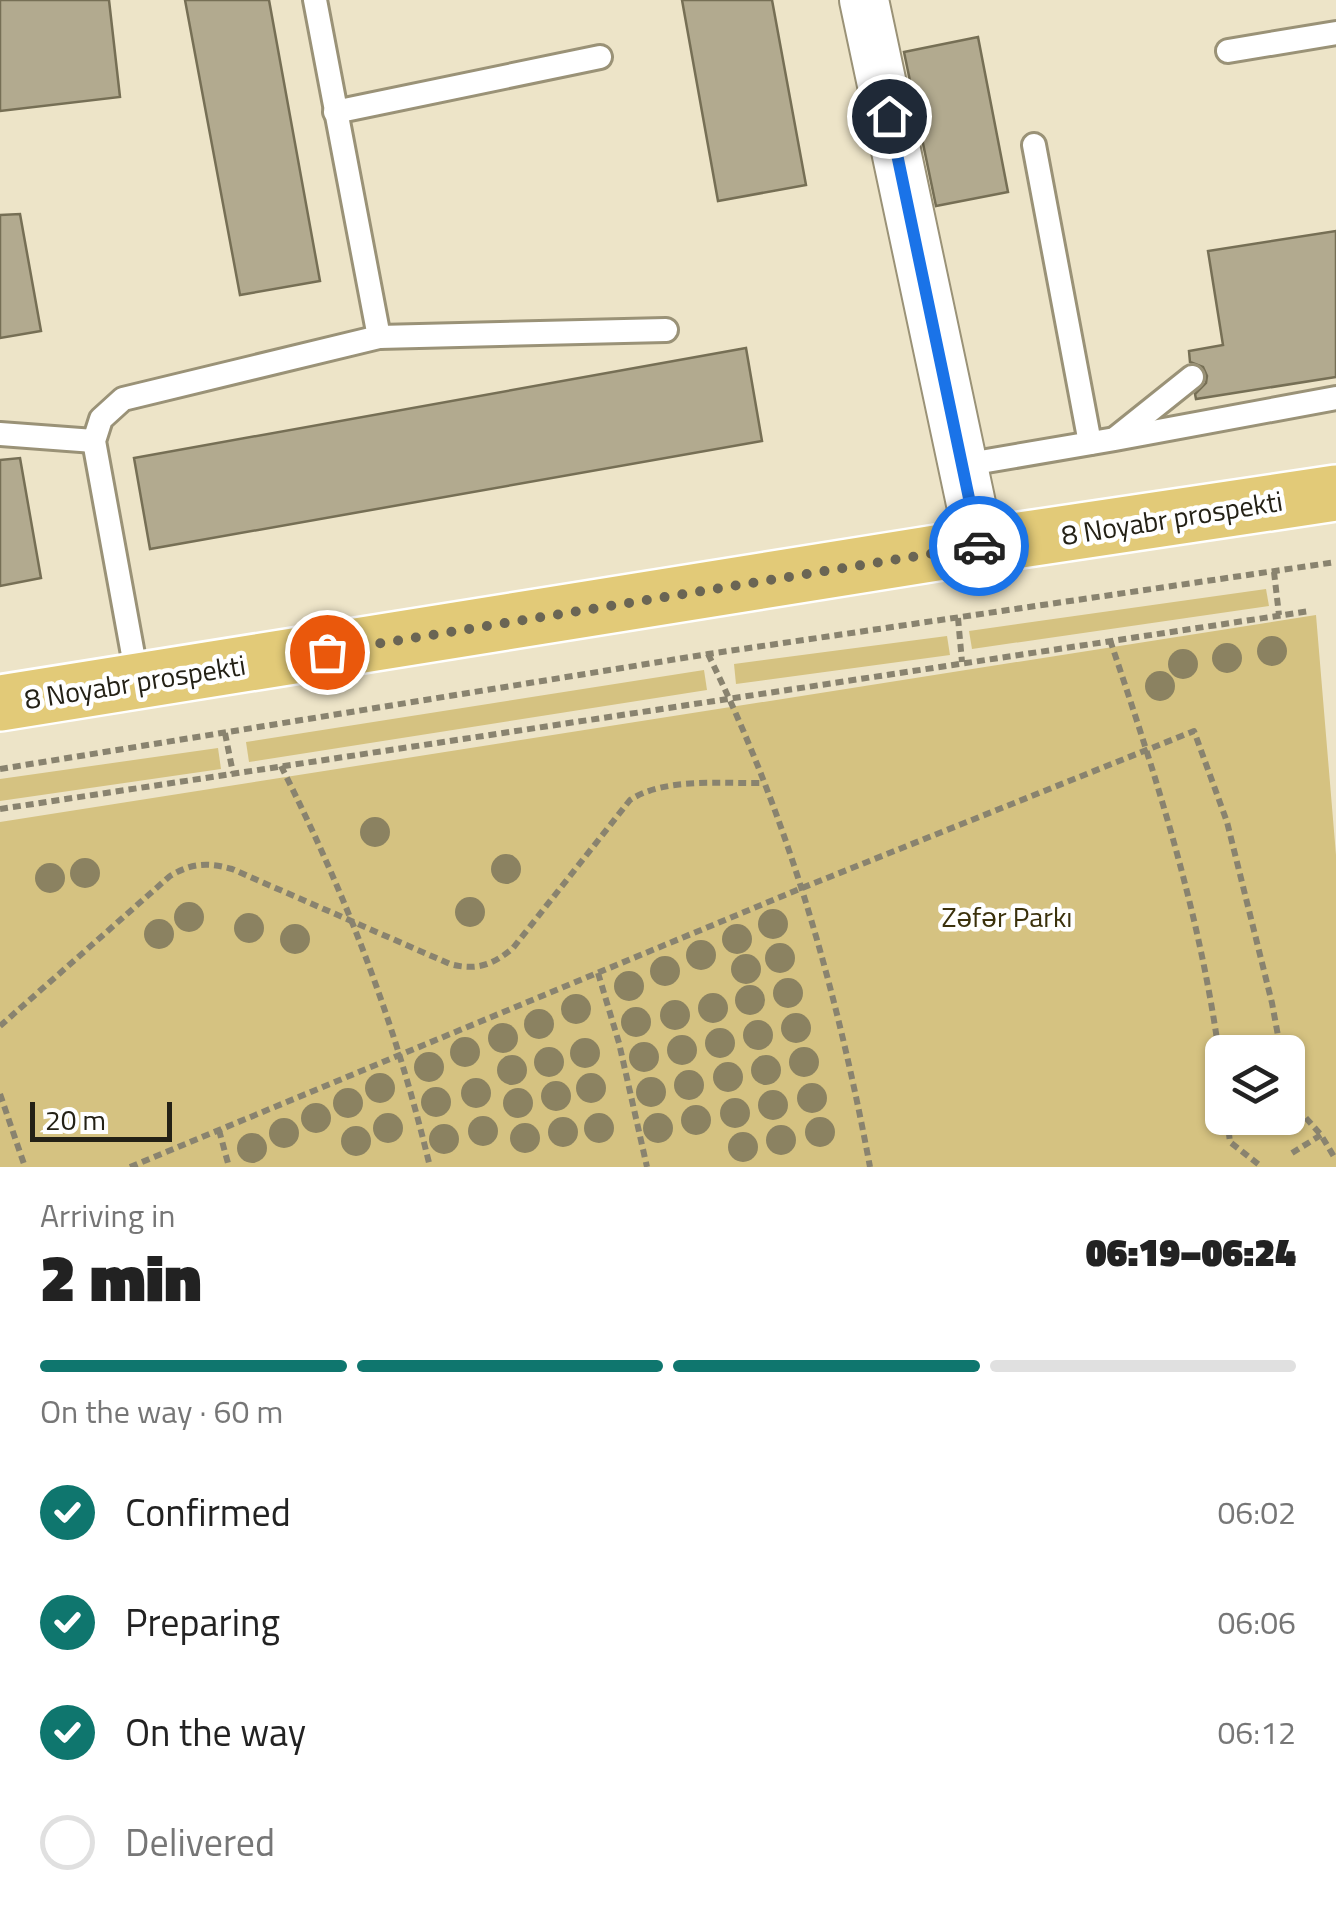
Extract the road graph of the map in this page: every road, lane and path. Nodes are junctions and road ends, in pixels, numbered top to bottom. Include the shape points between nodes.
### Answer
1 (315, 0) edge
2 (864, 0) edge
3 (1336, 34) edge
4 (1228, 51) dead end
5 (600, 57) dead end
6 (335, 112) junction
7 (1034, 145) dead end
8 (666, 330) dead end
9 (379, 337) junction
10 (1192, 377) dead end
11 (1336, 398) edge
12 (0, 434) edge
13 (1115, 440) junction
14 (94, 441) junction
15 (1090, 444) junction
16 (963, 464) junction
17 (1336, 493) edge
18 (980, 546) junction
19 (1336, 562) edge
20 (1274, 571) junction
21 (1310, 610) dead end
22 (1279, 615) junction
23 (958, 618) junction
24 (1110, 640) junction
25 (708, 654) junction
26 (962, 662) junction
27 (138, 682) junction
28 (729, 697) junction
29 (0, 703) edge
30 (225, 733) junction
31 (1147, 750) junction
32 (280, 766) junction
33 (0, 769) edge
34 (233, 773) junction
35 (764, 783) junction
36 (0, 809) edge
37 (802, 888) junction
38 (353, 921) junction
39 (598, 973) junction
40 (0, 1026) edge
41 (1217, 1035) edge
42 (1279, 1035) edge
43 (400, 1055) junction
44 (0, 1094) edge
45 (1305, 1117) edge
46 (219, 1130) junction
47 (1229, 1135) edge
48 (1321, 1136) junction
49 (1292, 1153) dead end
50 (1336, 1160) edge
51 (25, 1167) edge
52 (130, 1167) edge
53 (229, 1167) edge
54 (430, 1167) edge
55 (647, 1167) edge
56 (870, 1167) edge
57 (1262, 1167) edge

1 - 6 lane
2 - 16 street
3 - 4 lane
5 - 6 lane
6 - 9 lane
7 - 15 lane
8 - 9 lane
9 - 14 lane via 123,399 101,419
10 - 13 lane
11 - 13 lane
12 - 14 lane
13 - 15 lane
14 - 27 lane
15 - 16 lane
16 - 18 street
17 - 18 highway, 8 Noyabr prospekti
18 - 27 highway, 8 Noyabr prospekti
19 - 20 path
20 - 22 path
20 - 23 path
21 - 22 path
22 - 24 path
23 - 25 path
23 - 26 path
24 - 26 path
24 - 31 path
25 - 28 path
25 - 30 path
26 - 28 path
27 - 29 highway, 8 Noyabr prospekti
28 - 32 path
28 - 35 path
30 - 33 path
30 - 34 path
31 - 37 path
31 - 41 path via 1187,885
31 - 42 path via 1194,730 1227,822
32 - 34 path
32 - 38 path
34 - 36 path
35 - 37 path
35 - 38 path via 642,792 513,948 483,967 450,964
37 - 39 path
37 - 56 path
38 - 40 path via 232,870 196,864 170,876
38 - 43 path
39 - 43 path
39 - 55 path
43 - 46 path
43 - 54 path
44 - 51 path
45 - 48 path
46 - 52 path
46 - 53 path
47 - 57 path
48 - 49 path
48 - 50 path

